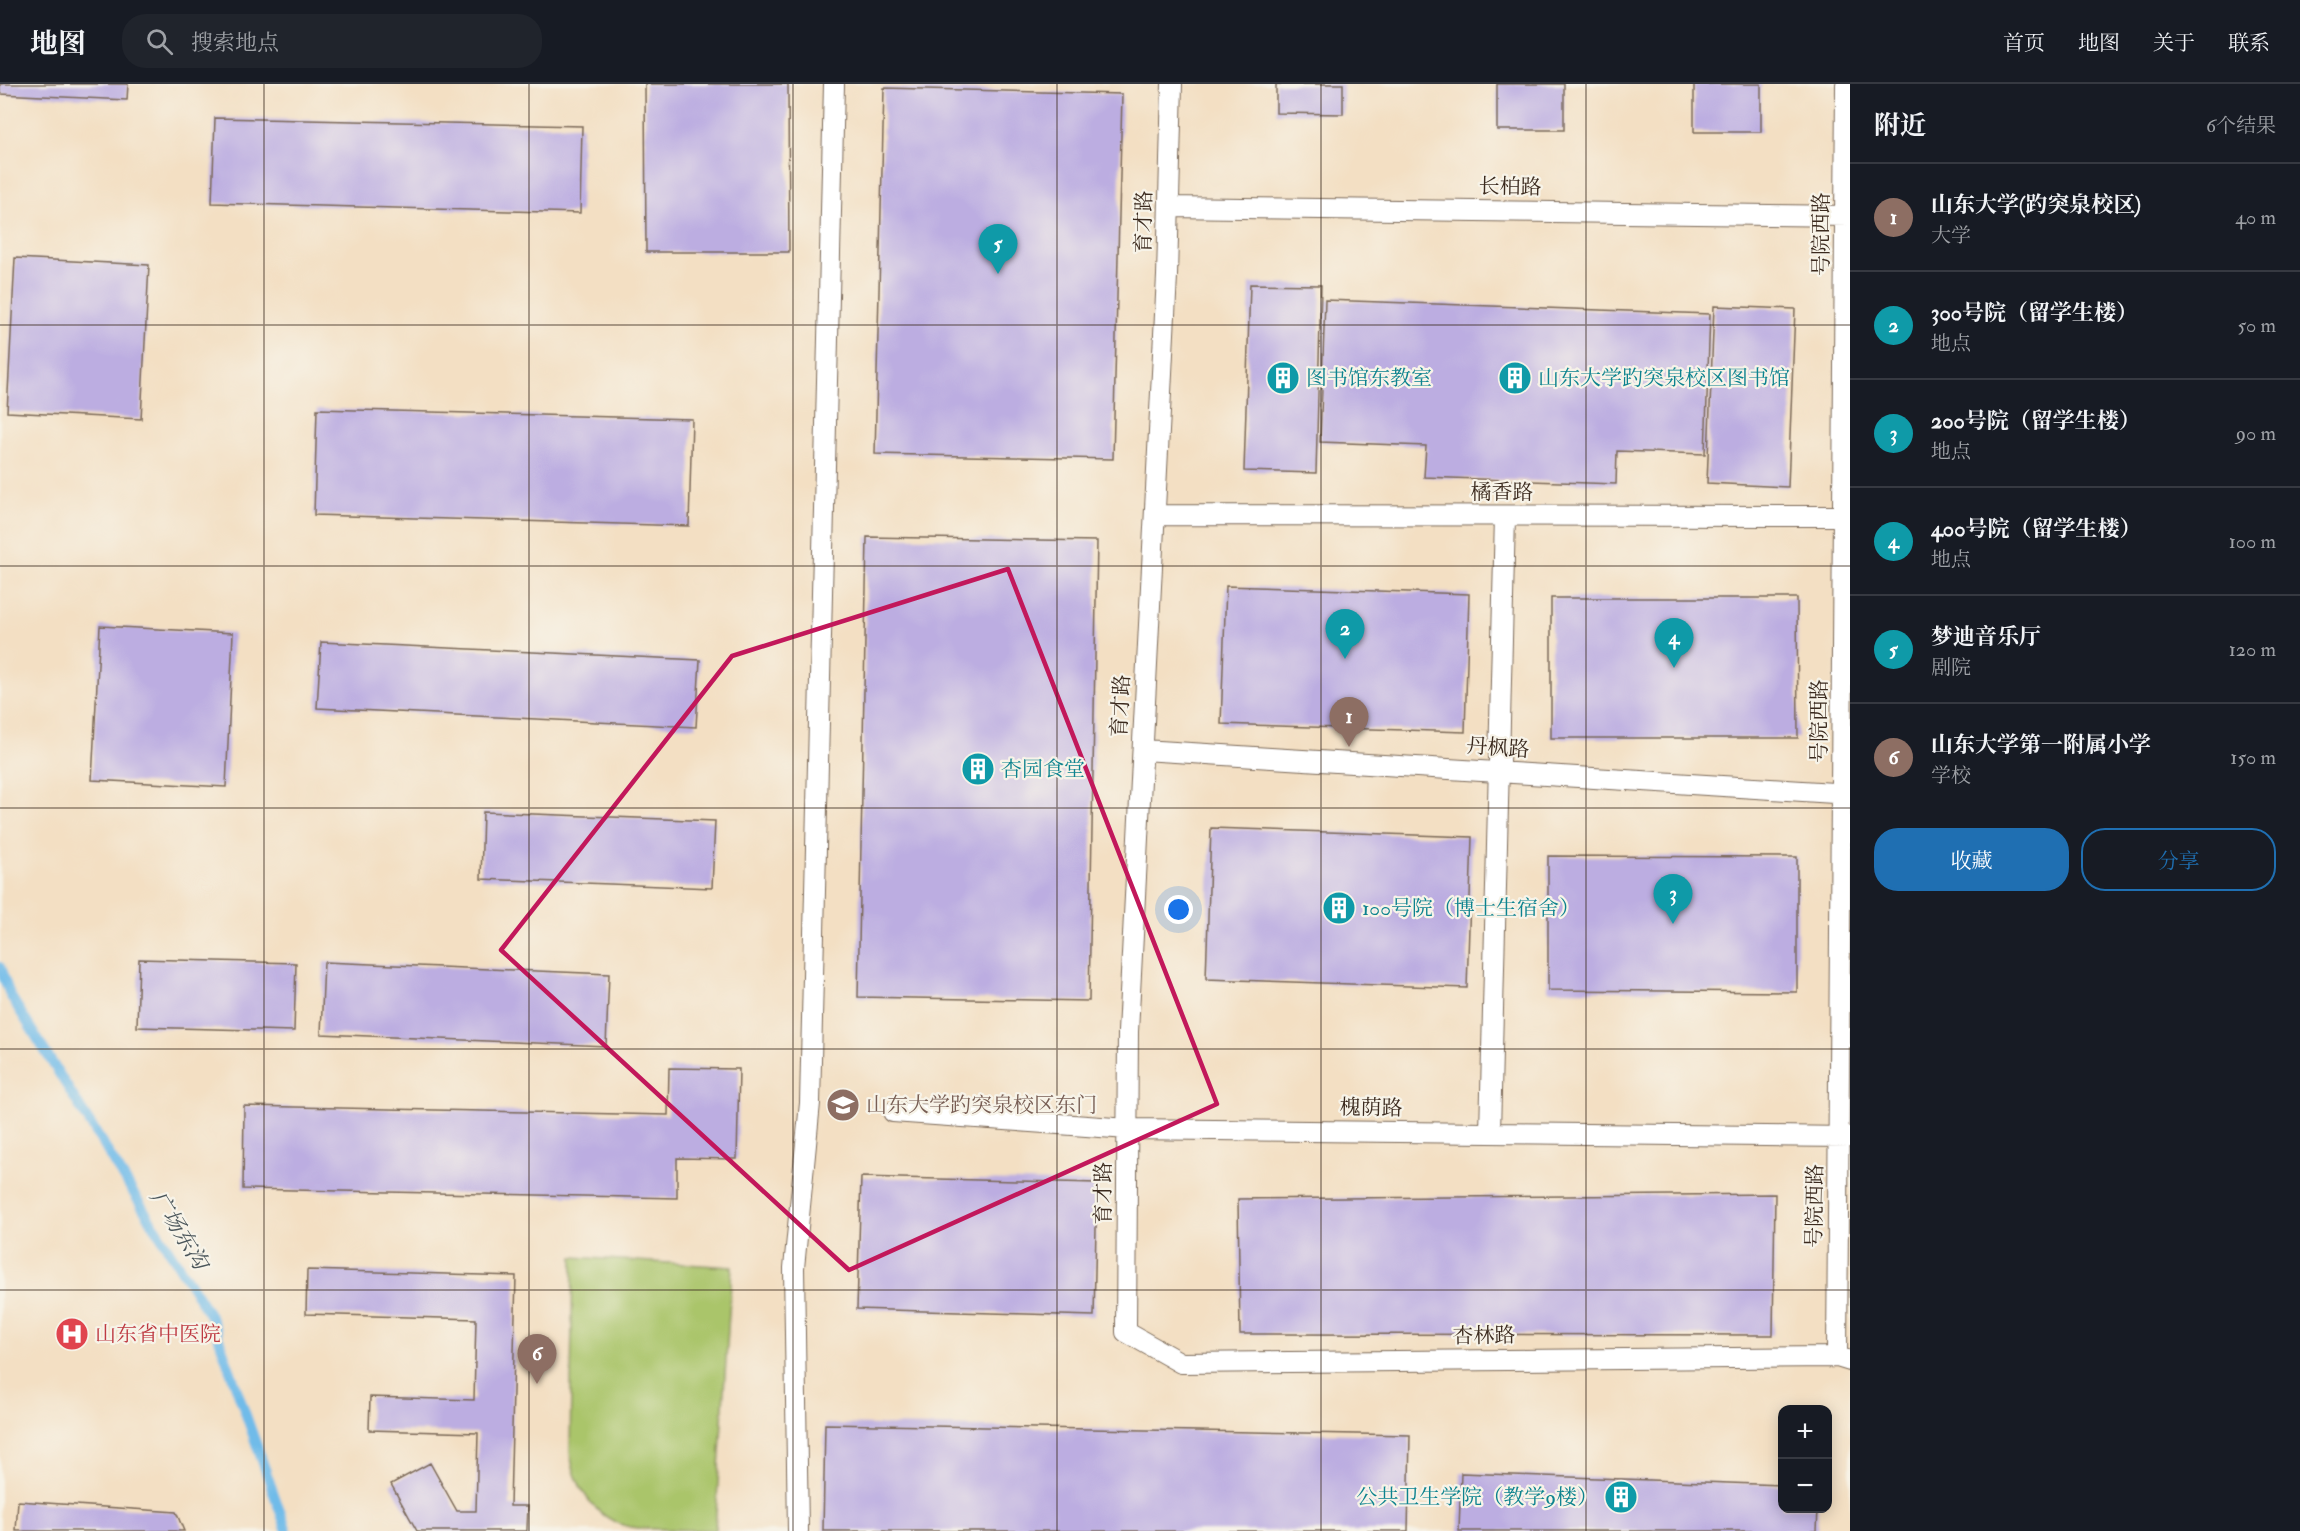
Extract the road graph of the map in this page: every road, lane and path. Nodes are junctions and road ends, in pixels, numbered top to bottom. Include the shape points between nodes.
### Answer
1 (834, 84) edge
2 (1172, 84) edge
3 (1846, 84) edge
4 (1168, 207) junction
5 (1847, 216) edge
6 (1155, 515) junction
7 (1505, 516) junction
8 (1846, 516) edge
9 (1143, 750) junction
10 (1500, 772) junction
11 (1846, 794) edge
12 (893, 1112) dead end
13 (1128, 1129) junction
14 (1490, 1133) junction
15 (1845, 1137) edge
16 (1126, 1332) joint
17 (1843, 1359) edge
18 (798, 1531) edge

1 - 18 lane via 810,1103 794,1268
2 - 4 lane, 育才路
3 - 5 lane, 号院西路
4 - 5 lane, 长柏路
4 - 6 lane, 育才路
5 - 8 lane, 号院西路
6 - 7 lane, 橘香路
6 - 9 lane, 育才路
7 - 8 lane, 橘香路
7 - 10 lane
8 - 11 lane, 号院西路
9 - 10 lane, 丹枫路
9 - 13 lane, 育才路 via 1128,1032
10 - 11 lane, 丹枫路
10 - 14 lane
11 - 15 lane, 号院西路
12 - 13 lane, 槐荫路
13 - 14 lane, 槐荫路
13 - 16 lane, 育才路
14 - 15 lane, 槐荫路
15 - 17 lane, 号院西路
16 - 17 lane, 杏林路 via 1181,1363

